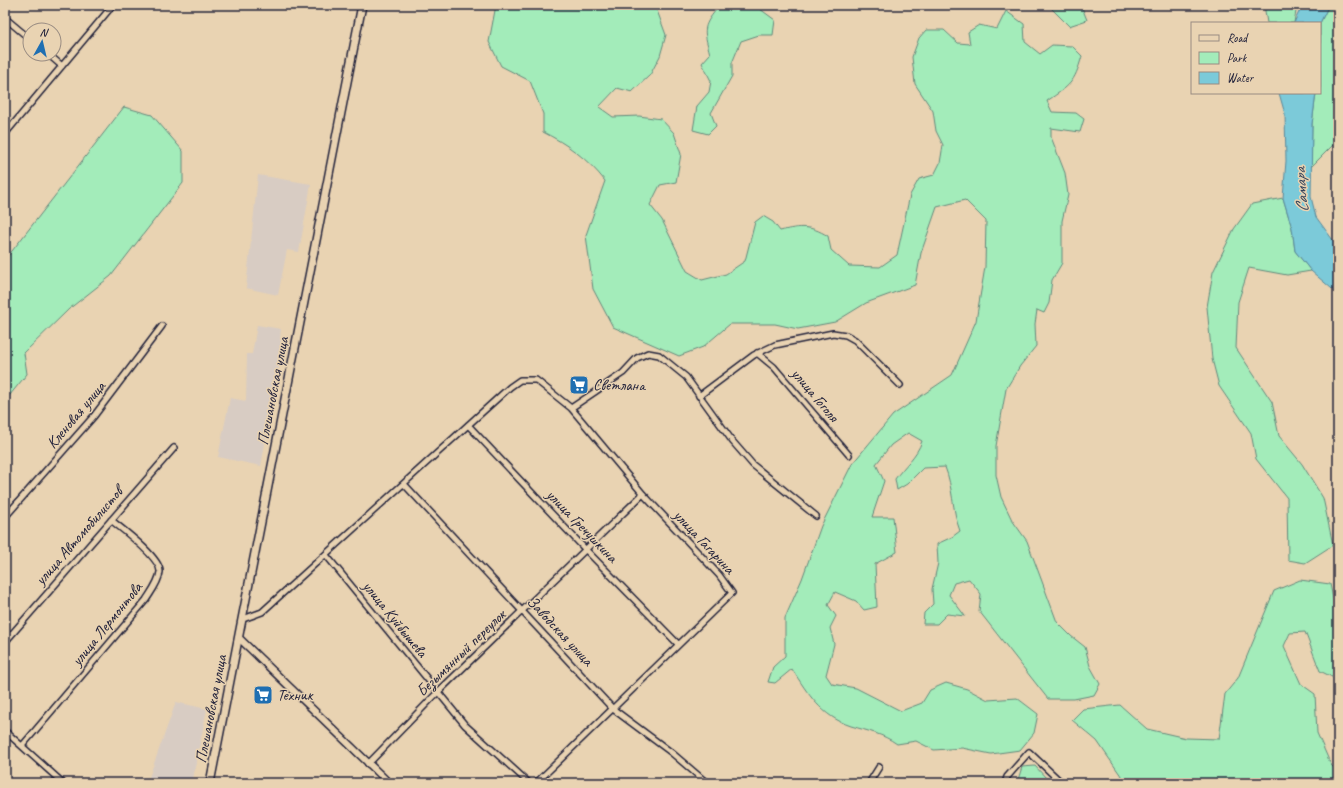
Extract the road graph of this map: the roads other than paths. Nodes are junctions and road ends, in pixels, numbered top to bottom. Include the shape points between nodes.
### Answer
1 (113, 5) edge
2 (362, 5) edge
3 (5, 18) edge
4 (22, 32) edge
5 (57, 62) edge
6 (62, 66) junction
7 (5, 134) edge
8 (162, 326) dead end
9 (757, 353) junction
10 (900, 385) dead end
11 (699, 396) junction
12 (571, 408) junction
13 (468, 425) junction
14 (174, 448) dead end
15 (849, 455) dead end
16 (404, 484) junction
17 (643, 494) junction
18 (5, 516) edge
19 (816, 516) dead end
20 (111, 520) junction
21 (586, 550) junction
22 (326, 555) junction
23 (524, 611) junction
24 (243, 619) junction
25 (239, 638) junction
26 (5, 642) edge
27 (678, 644) junction
28 (438, 692) junction
29 (613, 708) junction
30 (5, 731) edge
31 (22, 746) junction
32 (368, 764) junction
33 (879, 767) dead end
34 (63, 783) edge
35 (210, 783) edge
36 (389, 783) edge
37 (529, 783) edge
38 (536, 783) edge
39 (707, 783) edge
40 (870, 783) edge
41 (1005, 783) edge
42 (1062, 783) edge

1 - 6 street
2 - 24 main road, Плешановская улица
3 - 4 street
5 - 6 street
6 - 7 street
8 - 18 street, Кленовая улица via 94,416
9 - 10 street via 775,345 806,338 833,333 846,335 856,340
9 - 11 street
9 - 15 street, улица Гоголя via 774,367
11 - 12 street via 686,377 659,355 648,353 637,358 623,373
11 - 19 street via 753,465
12 - 13 street, улица Гагарина via 536,380 528,379 515,384
12 - 17 street, улица Гагарина
13 - 16 street
13 - 21 street, улица Гречушкина
14 - 20 street, улица Автомобилистов
16 - 22 street
16 - 23 street, Заводская улица
17 - 21 street, Безымянный переулок
17 - 27 street, улица Гагарина via 732,593
20 - 26 street, улица Автомобилистов
20 - 31 street, улица Лермонтова via 151,556 160,570 159,578 146,600
21 - 23 street, Безымянный переулок
21 - 27 street, улица Гречушкина
22 - 24 street via 262,612
22 - 28 street, улица Куйбышева
23 - 28 street, Безымянный переулок
23 - 29 street, Заводская улица
24 - 25 main road, Плешановская улица
25 - 32 street
25 - 35 main road, Плешановская улица
27 - 29 street, улица Гагарина
28 - 32 street, Безымянный переулок
28 - 37 street, улица Куйбышева via 465,725
29 - 38 street, улица Гагарина
29 - 39 street, Заводская улица
30 - 31 street
31 - 34 street
32 - 36 street
33 - 40 street
41 - 42 street via 1007,777 1029,752

